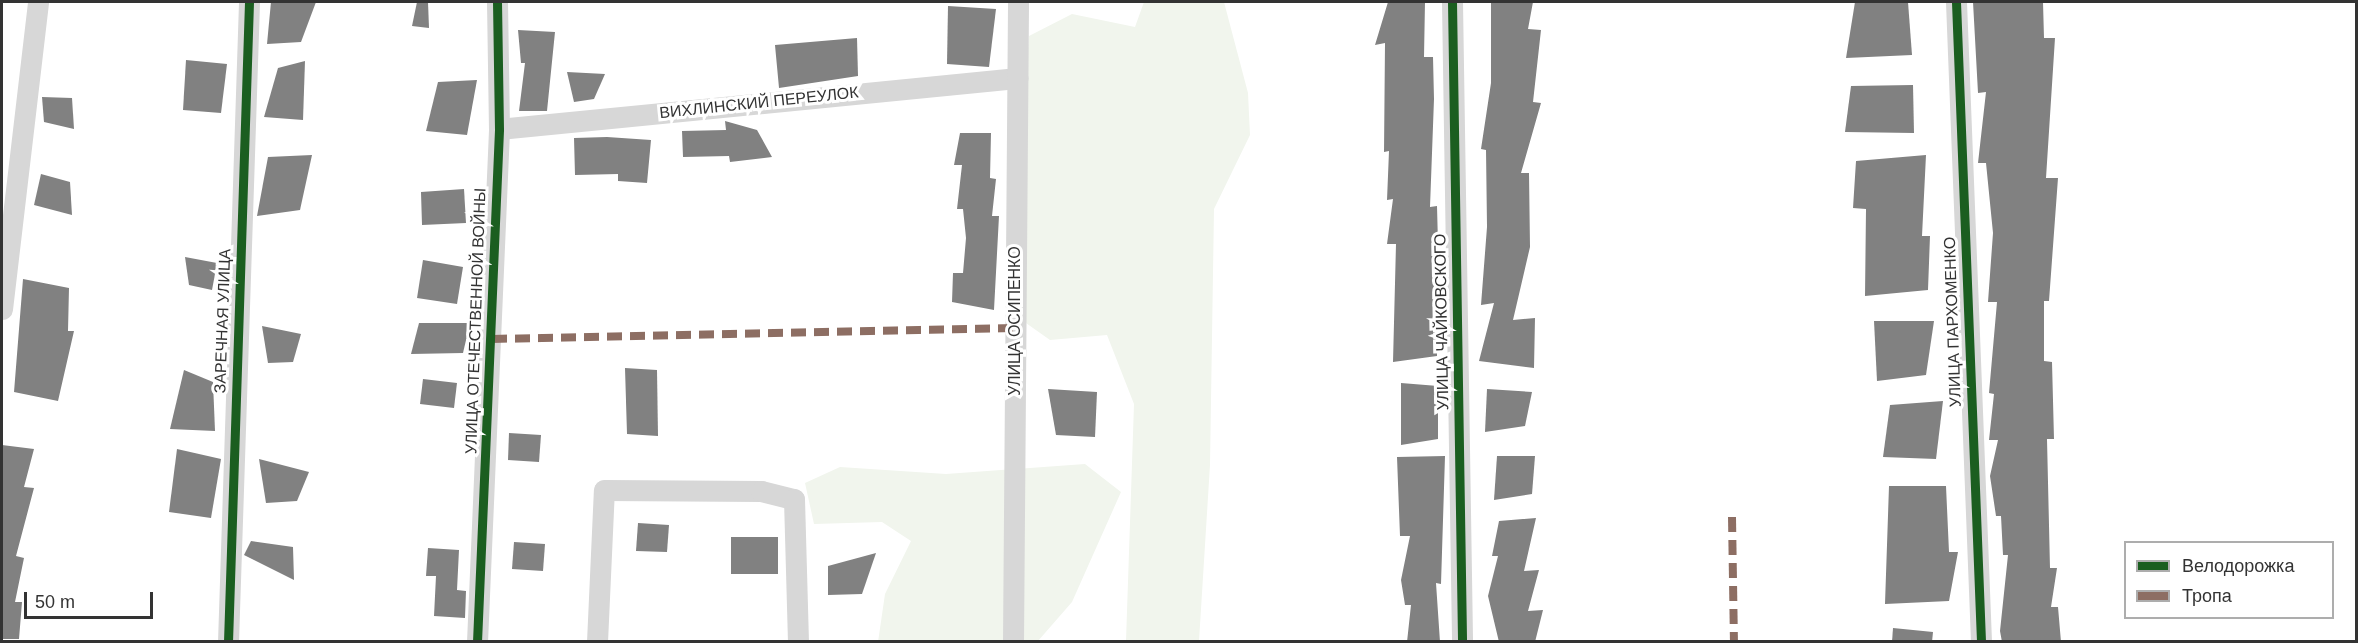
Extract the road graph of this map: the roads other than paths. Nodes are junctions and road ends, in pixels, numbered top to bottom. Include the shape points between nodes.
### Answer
1 (38, 2) edge
2 (249, 2) edge
3 (497, 2) edge
4 (1018, 2) edge
5 (1452, 2) edge
6 (1956, 2) edge
7 (1018, 78) junction
8 (499, 129) junction
9 (2, 309) edge
10 (228, 642) edge
11 (477, 642) edge
12 (597, 642) edge
13 (798, 642) edge
14 (1014, 642) edge
15 (1462, 642) edge
16 (1981, 642) edge

1 - 9 street
2 - 10 street, ЗАРЕЧНАЯ УЛИЦА
3 - 8 street, УЛИЦА ОТЕЧЕСТВЕННОЙ ВОЙНЫ
4 - 7 street, УЛИЦА ОСИПЕНКО
5 - 15 street, УЛИЦА ЧАЙКОВСКОГО
6 - 16 street, УЛИЦА ПАРХОМЕНКО
7 - 8 street, ВИХЛИНСКИЙ ПЕРЕУЛОК
7 - 14 street, УЛИЦА ОСИПЕНКО
8 - 11 street, УЛИЦА ОТЕЧЕСТВЕННОЙ ВОЙНЫ
12 - 13 street via 604,490 761,491 794,499 799,564

